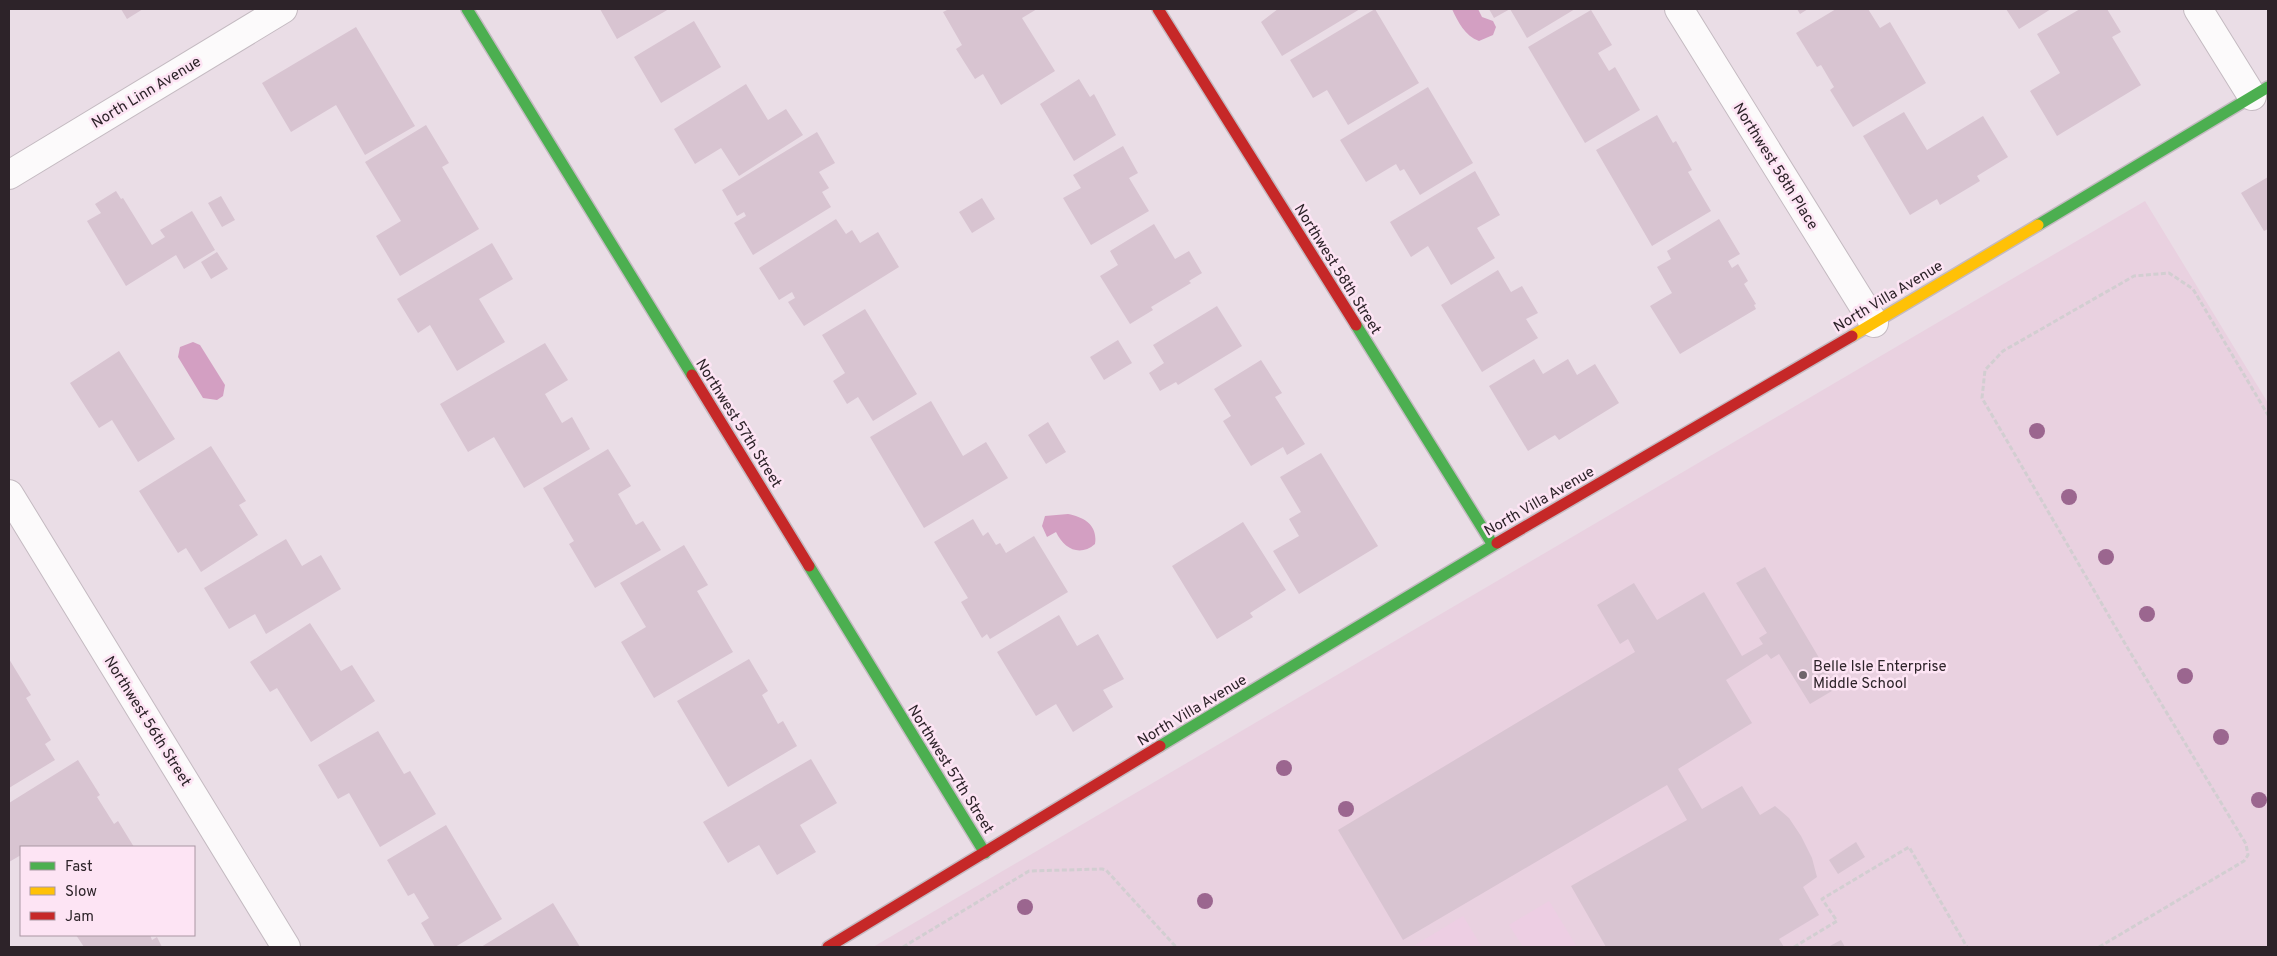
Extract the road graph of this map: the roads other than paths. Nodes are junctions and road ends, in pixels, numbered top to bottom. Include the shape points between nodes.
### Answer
1 (283, 9) edge
2 (467, 9) edge
3 (1158, 9) edge
4 (1679, 9) edge
5 (2198, 9) edge
6 (2260, 91) edge
7 (9, 175) edge
8 (1874, 323) junction
9 (9, 494) edge
10 (1493, 545) junction
11 (985, 854) junction
12 (286, 947) edge
13 (828, 947) edge

1 - 7 street, North Linn Avenue
2 - 11 street, Northwest 57th Street
3 - 10 street, Northwest 58th Street
4 - 8 street, Northwest 58th Place
5 - 6 street
6 - 8 street, North Villa Avenue
8 - 10 street, North Villa Avenue
9 - 12 street, Northwest 56th Street
10 - 11 street, North Villa Avenue
11 - 13 street, North Villa Avenue

